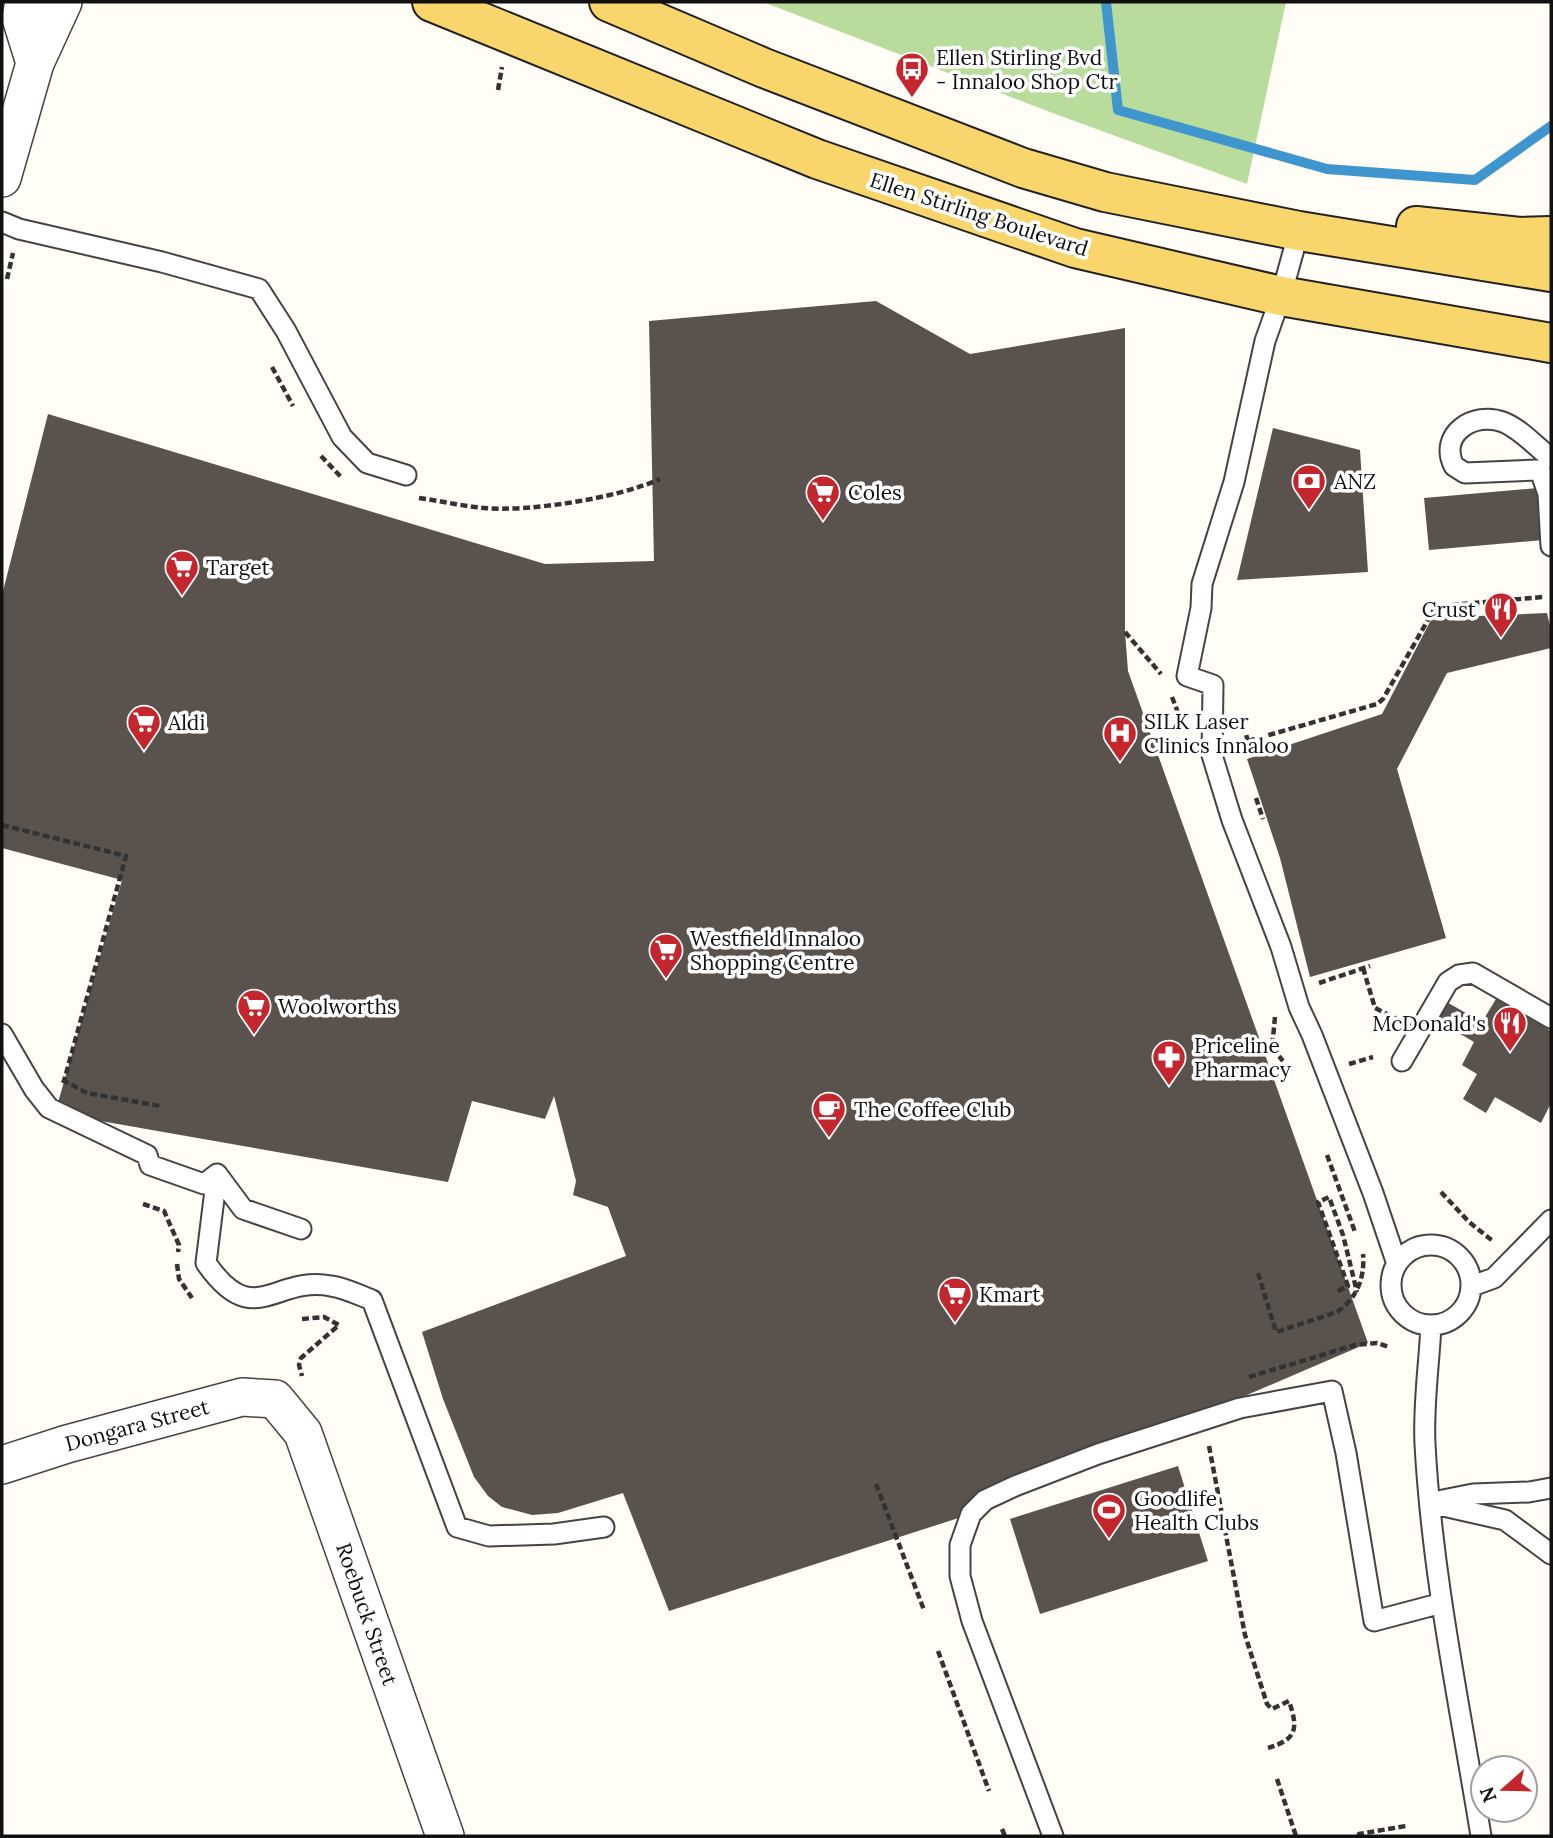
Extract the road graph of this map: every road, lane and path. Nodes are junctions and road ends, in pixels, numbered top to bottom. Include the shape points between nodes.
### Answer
1 (24, 2) edge
2 (63, 2) edge
3 (432, 2) edge
4 (609, 2) edge
5 (35, 63) junction
6 (502, 67) dead end
7 (498, 90) dead end
8 (3, 165) edge
9 (2, 222) edge
10 (1300, 231) junction
11 (1551, 236) edge
12 (14, 249) dead end
13 (1551, 272) edge
14 (7, 279) dead end
15 (1281, 296) junction
16 (1551, 343) edge
17 (272, 367) dead end
18 (296, 413) dead end
19 (315, 447) dead end
20 (1551, 458) edge
21 (406, 475) dead end
22 (660, 478) dead end
23 (349, 483) dead end
24 (408, 496) dead end
25 (1551, 547) edge
26 (1543, 597) dead end
27 (1125, 632) dead end
28 (1160, 671) dead end
29 (1237, 704) dead end
30 (1248, 741) junction
31 (1238, 745) dead end
32 (2, 825) edge
33 (1370, 966) dead end
34 (1363, 968) junction
35 (1312, 985) dead end
36 (1551, 1018) edge
37 (1407, 1025) dead end
38 (4, 1038) edge
39 (1373, 1056) dead end
40 (1402, 1061) dead end
41 (1344, 1067) dead end
42 (55, 1076) dead end
43 (64, 1081) junction
44 (160, 1106) dead end
45 (1325, 1150) dead end
46 (217, 1174) junction
47 (1441, 1192) dead end
48 (143, 1204) dead end
49 (1551, 1220) edge
50 (301, 1229) dead end
51 (1498, 1246) dead end
52 (1396, 1264) junction
53 (1258, 1273) dead end
54 (1472, 1286) junction
55 (1338, 1291) dead end
56 (1357, 1293) junction
57 (192, 1298) dead end
58 (1432, 1326) junction
59 (1389, 1347) dead end
60 (1248, 1377) dead end
61 (275, 1399) joint
62 (1209, 1445) dead end
63 (2, 1465) edge
64 (876, 1484) dead end
65 (1551, 1488) edge
66 (1430, 1503) junction
67 (604, 1527) dead end
68 (1551, 1554) edge
69 (1442, 1603) junction
70 (923, 1611) dead end
71 (938, 1651) dead end
72 (1268, 1748) dead end
73 (1278, 1779) dead end
74 (989, 1791) dead end
75 (1406, 1826) dead end
76 (1002, 1829) dead end
77 (445, 1836) edge
78 (1005, 1836) edge
79 (1053, 1836) edge
80 (1296, 1836) edge
81 (1359, 1836) edge
82 (1481, 1836) edge

1 - 5 street via 21,18
2 - 5 street
3 - 15 main road, Ellen Stirling Boulevard via 842,168 1075,248
4 - 10 main road via 764,68 1023,168 1105,192
5 - 8 street
6 - 7 path
9 - 21 lane via 259,289 342,437 367,463
10 - 11 main road via 1384,223
10 - 13 main road
10 - 15 lane
12 - 14 path
15 - 16 main road, Ellen Stirling Boulevard
15 - 52 lane via 1265,341 1234,482 1202,584 1187,676 1213,685 1212,755 1232,820
17 - 18 path
19 - 23 path
20 - 25 lane via 1515,428 1494,420 1462,428 1448,449 1454,466 1465,473 1541,472 1548,494
22 - 24 path via 613,494 533,507 485,508
26 - 30 path via 1450,605 1433,611 1377,704
27 - 28 path
29 - 30 path
30 - 31 path
32 - 43 path via 126,856
33 - 34 path
34 - 35 path
34 - 37 path via 1375,1008
36 - 40 lane via 1472,973 1459,975 1448,982
38 - 46 lane via 49,1108 147,1155 150,1165 204,1184
39 - 41 path
42 - 43 path
43 - 44 path via 87,1093
45 - 56 path via 1364,1255
46 - 50 lane via 243,1209
46 - 67 lane via 205,1263 219,1282 240,1297 330,1285 372,1300 457,1527 489,1536
47 - 51 path
48 - 57 path via 164,1211 178,1245 179,1279
49 - 54 lane via 1494,1278
52 - 54 lane via 1418,1246 1432,1244 1463,1259
52 - 58 lane via 1392,1296 1399,1309 1408,1319
53 - 56 path via 1276,1332 1337,1312
54 - 58 lane via 1464,1309 1454,1319
55 - 56 path via 1348,1286 1318,1202 1329,1197
58 - 66 lane via 1424,1441
59 - 60 path via 1355,1345
61 - 63 street, Dongara Street via 242,1397
61 - 77 street, Roebuck Street via 303,1433
62 - 72 path via 1245,1634 1267,1704 1272,1709 1289,1701 1295,1723 1291,1736
64 - 70 path
65 - 66 lane via 1473,1494
66 - 68 lane via 1505,1520
66 - 69 lane
69 - 79 lane via 1374,1621 1332,1391 1240,1408 1098,1454 985,1500 971,1514 964,1532 960,1576 972,1621
69 - 82 lane
71 - 74 path
73 - 80 path
75 - 81 path
76 - 78 path

